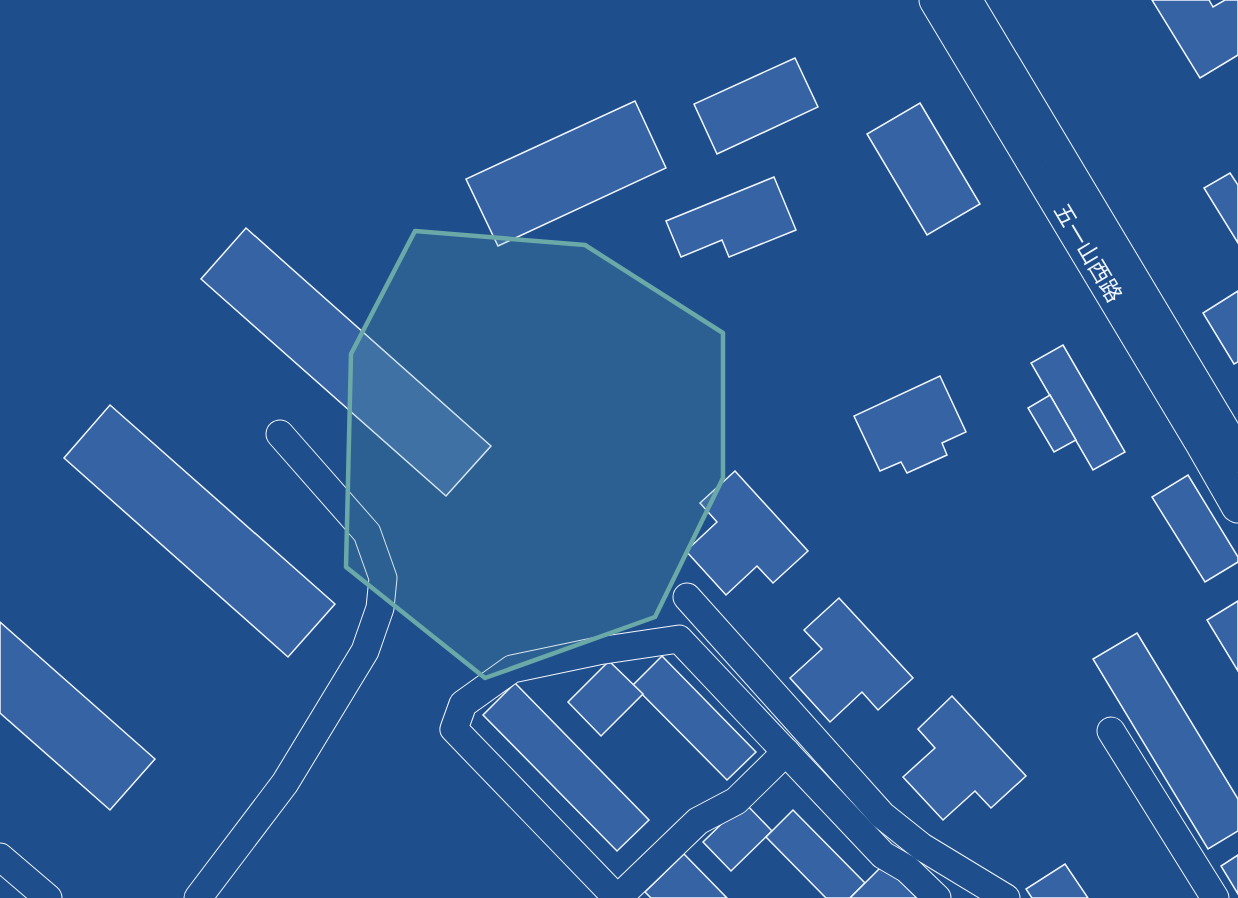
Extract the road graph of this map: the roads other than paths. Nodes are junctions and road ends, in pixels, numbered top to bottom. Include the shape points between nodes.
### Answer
1 (936, 0) edge
2 (966, 0) edge
3 (280, 434) dead end
4 (1226, 437) edge
5 (1238, 506) edge
6 (687, 597) dead end
7 (1111, 731) dead end
8 (786, 752) junction
9 (0, 857) edge
10 (48, 898) edge
11 (198, 898) edge
12 (618, 898) edge
13 (937, 898) edge
14 (1006, 898) edge
15 (1215, 898) edge

1 - 4 main road, 五一山西路
2 - 4 main road, 五一山西路
3 - 11 street via 367,533 383,578 380,609 365,651 285,783
4 - 5 main road, 五一山西路
6 - 14 street via 882,815 922,847
7 - 15 street
8 - 12 street via 736,801 698,821
8 - 12 street via 679,639 512,669 463,704 454,729
8 - 13 street via 884,855 907,869
9 - 10 street

